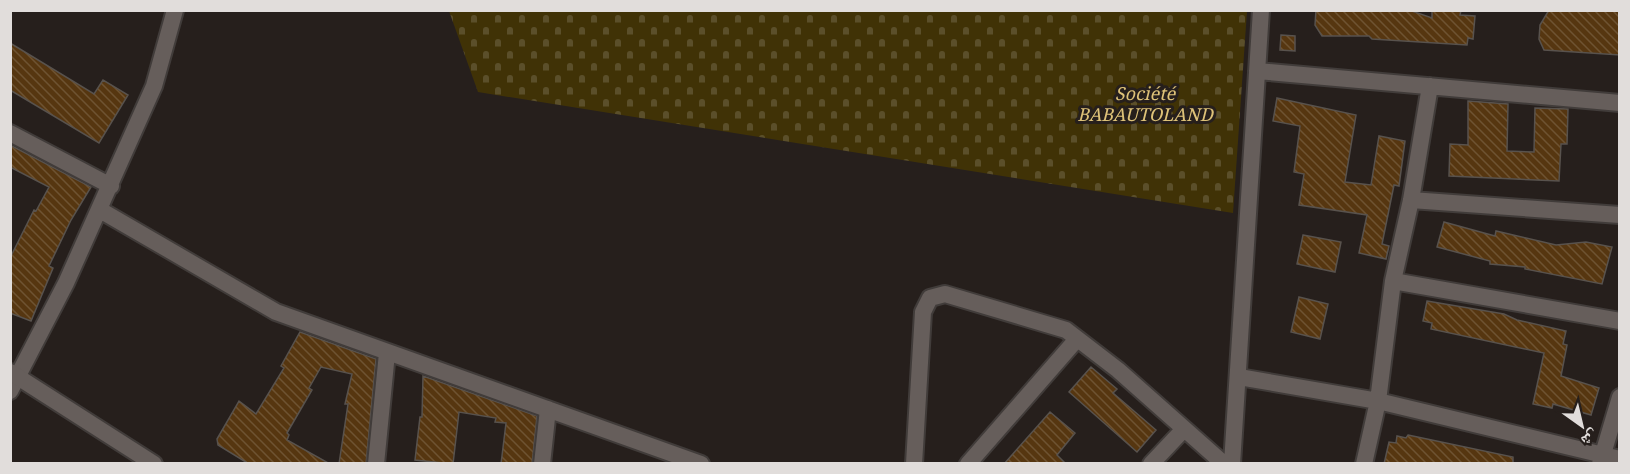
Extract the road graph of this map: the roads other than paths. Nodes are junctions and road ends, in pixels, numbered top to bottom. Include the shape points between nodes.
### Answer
1 (175, 10) edge
2 (1261, 10) edge
3 (1257, 71) junction
4 (1430, 86) junction
5 (1620, 103) edge
6 (10, 133) edge
7 (111, 186) junction
8 (1411, 200) junction
9 (100, 210) junction
10 (1620, 215) edge
11 (1393, 281) junction
12 (1620, 321) edge
13 (1077, 339) junction
14 (387, 353) junction
15 (1239, 377) junction
16 (13, 380) edge
17 (1620, 397) edge
18 (1378, 401) junction
19 (548, 409) junction
20 (1184, 429) junction
21 (1620, 459) edge
22 (1601, 460) edge
23 (154, 464) edge
24 (376, 464) edge
25 (542, 464) edge
26 (701, 464) edge
27 (914, 464) edge
28 (968, 464) edge
29 (1151, 464) edge
30 (1224, 464) edge
31 (1232, 464) edge
32 (1364, 464) edge

1 - 7 street via 154,86
2 - 3 street
3 - 4 street
3 - 15 street
4 - 5 street
4 - 8 street
6 - 7 street
7 - 9 street
8 - 10 street
8 - 11 street
9 - 14 street via 276,312
9 - 16 street
11 - 12 street
11 - 18 street
13 - 20 street
13 - 27 street via 1057,326 945,294 930,298 923,312
13 - 28 street
14 - 19 street
14 - 24 street
15 - 18 street
15 - 31 street
16 - 23 street
17 - 22 street
18 - 22 street
18 - 32 street
19 - 25 street
19 - 26 street
20 - 29 street
20 - 30 street
21 - 22 street

